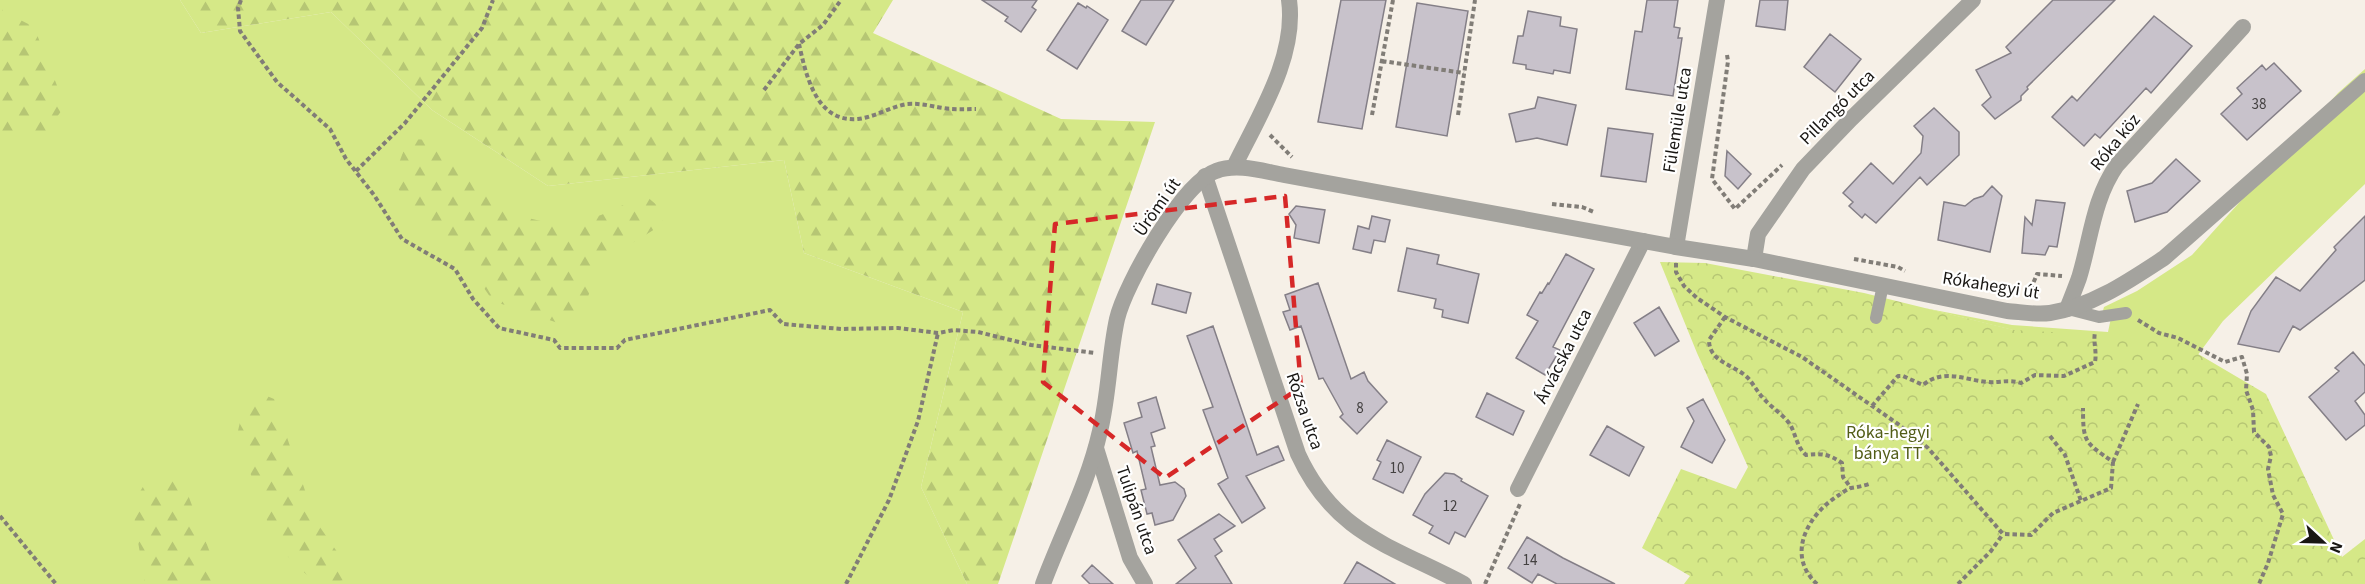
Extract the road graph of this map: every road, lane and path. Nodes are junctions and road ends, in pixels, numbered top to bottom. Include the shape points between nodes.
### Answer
1 (241, 0) edge
2 (494, 0) edge
3 (841, 0) edge
4 (1289, 0) edge
5 (1393, 0) edge
6 (1474, 0) edge
7 (1717, 0) edge
8 (1973, 0) edge
9 (2242, 27) dead end
10 (1711, 37) junction
11 (799, 44) junction
12 (1382, 61) junction
13 (1464, 73) junction
14 (2365, 81) edge
15 (764, 90) dead end
16 (976, 108) dead end
17 (1372, 115) dead end
18 (1458, 115) dead end
19 (1783, 164) dead end
20 (1234, 167) junction
21 (356, 171) junction
22 (1205, 176) junction
23 (1643, 241) junction
24 (1676, 247) junction
25 (1754, 259) junction
26 (1882, 285) junction
27 (2067, 309) junction
28 (2126, 313) joint
29 (1725, 317) junction
30 (2098, 317) junction
31 (1876, 318) dead end
32 (938, 333) junction
33 (1111, 356) junction
34 (2138, 404) dead end
35 (1872, 406) junction
36 (2083, 408) dead end
37 (2050, 436) dead end
38 (1095, 448) junction
39 (2113, 462) junction
40 (1869, 484) dead end
41 (1851, 488) junction
42 (1518, 489) joint
43 (2081, 501) junction
44 (0, 516) edge
45 (2003, 534) junction
46 (1814, 583) edge
47 (56, 584) edge
48 (846, 584) edge
49 (1043, 584) edge
50 (1145, 584) edge
51 (1464, 584) edge
52 (1485, 584) edge
53 (1958, 584) edge
54 (2259, 584) edge

1 - 21 path via 240,32 277,82 330,129
2 - 21 path via 482,28 405,123
3 - 11 path via 823,25
4 - 20 street via 1290,33 1285,56
5 - 12 path
6 - 13 path
7 - 10 street, Fülemüle utca
8 - 25 street, Pillangó utca via 1803,169 1758,234
9 - 27 street, Róka köz via 2105,181
10 - 19 path via 1726,51 1728,61 1712,179 1735,209
10 - 24 street, Fülemüle utca
11 - 15 path
11 - 16 path via 806,78 831,114 856,119 900,105 921,103 945,109
12 - 13 path
12 - 17 path
13 - 18 path
14 - 27 street, Rókahegyi út via 2164,258 2122,285
20 - 22 street, Ürömi út
20 - 23 street, Ürömi út
21 - 32 path via 402,239 455,269 472,299 499,328 554,340 560,348 617,348 625,340 770,310 783,324
22 - 33 street, Ürömi út via 1183,198 1129,286 1117,318
22 - 51 street, Rózsa utca via 1307,474 1333,509 1370,537
23 - 24 street, Rókahegyi út
23 - 42 street, Árvácska utca
24 - 25 street, Rókahegyi út
24 - 29 path via 1676,272 1684,286
25 - 26 street, Rókahegyi út
26 - 27 street, Rókahegyi út via 2007,311 2049,313
26 - 31 lane
27 - 30 lane
28 - 30 lane
28 - 54 path via 2225,363 2242,357 2254,432 2269,447 2273,495 2283,514
29 - 35 path via 1802,357
29 - 41 path via 1709,340 1711,352 1753,383 1790,424 1800,450 1806,455 1821,453 1842,463 1843,477
30 - 35 path via 2093,343 2096,362 2090,366 2064,376 2035,375 2021,383 1946,375 1919,385 1898,376
32 - 33 path via 978,332
32 - 48 path via 918,421 889,500
33 - 38 street, Ürömi út
34 - 39 path
35 - 45 path via 1928,448
36 - 39 path via 2083,435
37 - 43 path via 2065,455
38 - 49 street, Ürömi út via 1076,507
38 - 50 street, Tulipán utca via 1130,558
39 - 43 path via 2111,488
40 - 41 path
41 - 46 path via 1829,501 1806,529 1802,565
42 - 52 path via 1521,507
43 - 45 path via 2053,513 2031,535
44 - 47 path
45 - 53 path

